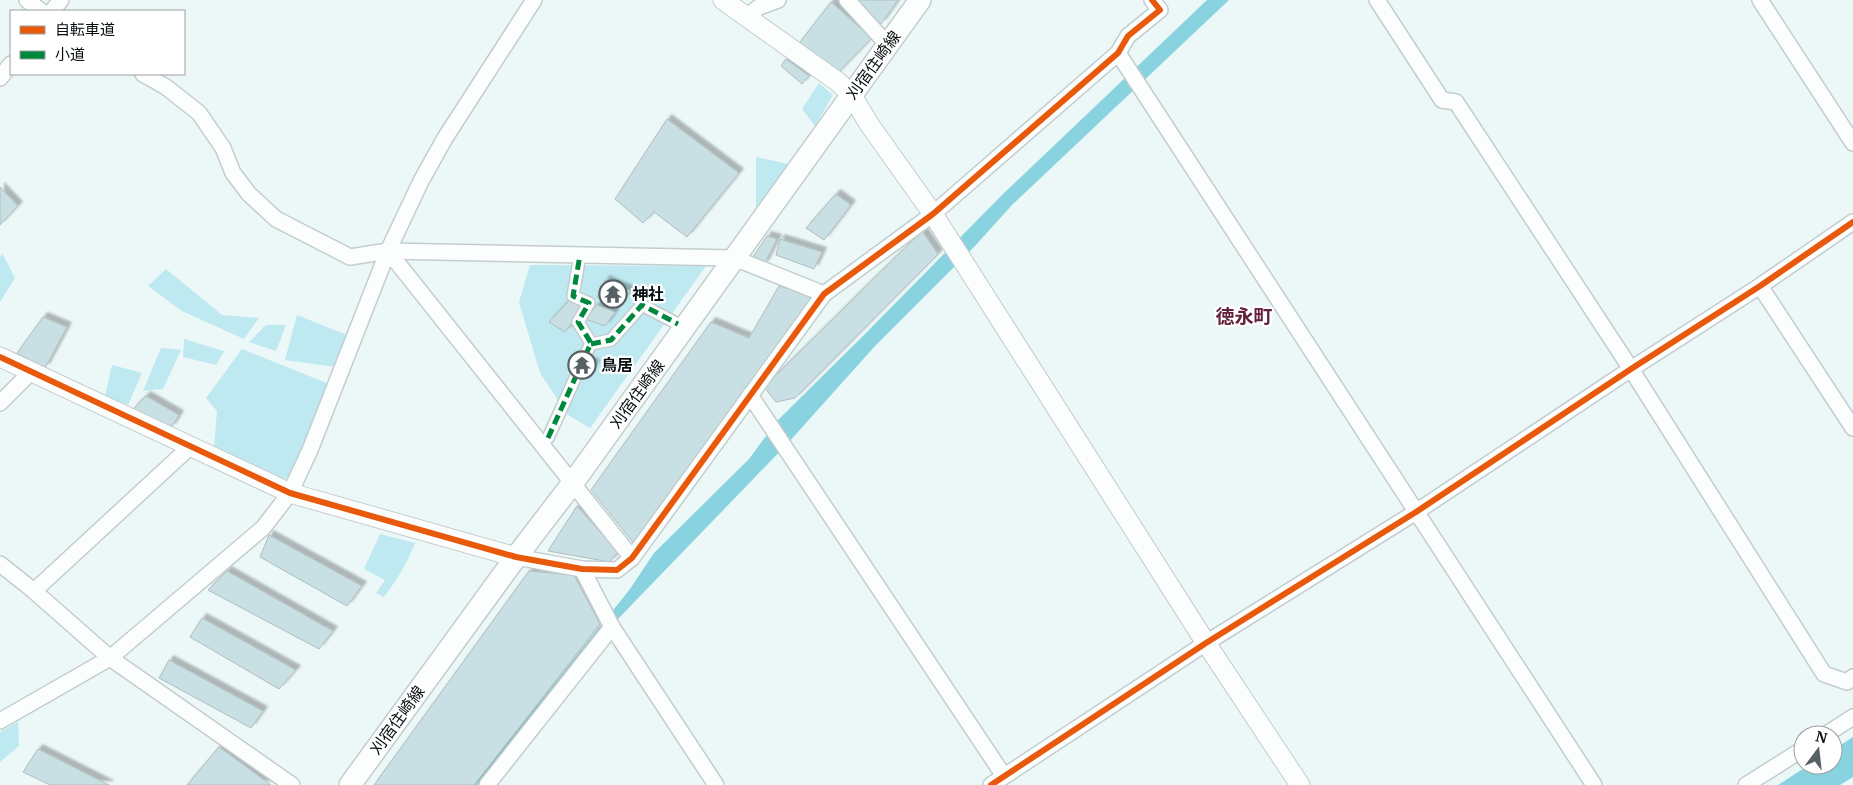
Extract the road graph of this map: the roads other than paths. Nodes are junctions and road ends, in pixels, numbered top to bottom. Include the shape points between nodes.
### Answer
1 (27, 0) edge
2 (61, 0) edge
3 (534, 0) edge
4 (723, 0) edge
5 (778, 0) edge
6 (847, 0) edge
7 (920, 0) edge
8 (1152, 0) edge
9 (1377, 0) edge
10 (1760, 0) edge
11 (40, 10) edge
12 (53, 10) edge
13 (746, 17) junction
14 (887, 44) junction
15 (1118, 52) junction
16 (10, 65) edge
17 (146, 75) edge
18 (0, 78) edge
19 (851, 94) junction
20 (1853, 143) edge
21 (933, 214) junction
22 (1853, 222) edge
23 (388, 251) junction
24 (580, 255) junction
25 (734, 258) junction
26 (1760, 286) junction
27 (824, 294) junction
28 (678, 324) dead end
29 (591, 344) junction
30 (0, 357) edge
31 (1631, 369) junction
32 (31, 372) junction
33 (750, 395) junction
34 (0, 403) edge
35 (1853, 428) edge
36 (548, 438) dead end
37 (191, 446) junction
38 (572, 484) junction
39 (290, 493) junction
40 (1416, 512) junction
41 (516, 557) junction
42 (632, 558) junction
43 (0, 564) edge
44 (582, 569) junction
45 (34, 591) junction
46 (612, 627) junction
47 (1206, 643) junction
48 (110, 658) junction
49 (1853, 677) edge
50 (1853, 717) edge
51 (0, 721) edge
52 (1841, 725) edge
53 (1793, 755) edge
54 (1004, 776) junction
55 (292, 785) edge
56 (350, 785) edge
57 (487, 785) edge
58 (716, 785) edge
59 (991, 785) edge
60 (1300, 785) edge
61 (1594, 785) edge
62 (1746, 785) edge

1 - 11 street
2 - 12 street
3 - 23 street via 445,138
4 - 13 street
5 - 13 street via 758,7
6 - 14 street
7 - 14 main road, 刈宿住崎線
8 - 15 street via 1160,10 1128,36
9 - 31 street via 1442,100 1456,102
10 - 20 street
13 - 19 street
14 - 19 main road, 刈宿住崎線
15 - 21 street
15 - 40 street
16 - 18 street
17 - 23 street via 199,113 249,194 276,219 350,257
19 - 21 street
19 - 25 main road, 刈宿住崎線
21 - 27 street
21 - 47 street
22 - 26 street
23 - 24 street
23 - 38 street
23 - 39 street
24 - 25 street
24 - 29 street via 574,296 589,303 578,322
25 - 27 street
25 - 38 main road, 刈宿住崎線
26 - 31 street
26 - 35 street
27 - 33 street
28 - 29 street via 642,305 611,340
29 - 36 street
30 - 32 street
31 - 40 street
31 - 49 street via 1824,674 1846,682
32 - 34 street
32 - 37 street
33 - 42 street
33 - 54 street
37 - 39 street
37 - 45 street
38 - 41 main road, 刈宿住崎線
38 - 42 street
39 - 41 street
39 - 48 street via 263,528
40 - 47 street
40 - 61 street
41 - 44 street
41 - 56 main road, 刈宿住崎線
42 - 44 street via 618,570
43 - 45 street
44 - 46 street
45 - 48 street
46 - 57 street
46 - 58 street
47 - 54 street
47 - 60 street
48 - 51 street
48 - 55 street
50 - 52 street
53 - 62 street
54 - 59 street

